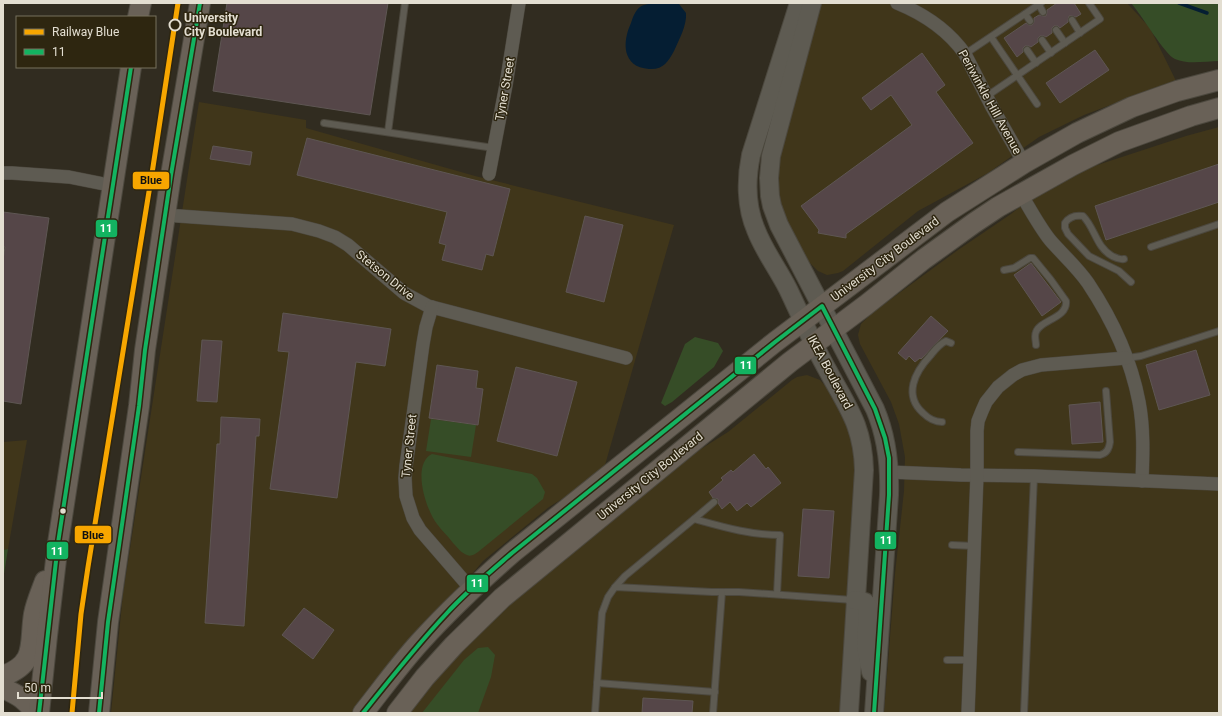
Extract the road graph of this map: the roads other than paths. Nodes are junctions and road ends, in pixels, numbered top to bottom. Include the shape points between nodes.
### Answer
1 (140, 3) edge
2 (200, 3) edge
3 (405, 3) edge
4 (519, 3) edge
5 (799, 3) edge
6 (812, 3) edge
7 (897, 3) edge
8 (1089, 3) edge
9 (1040, 4) edge
10 (1043, 12) dead end
11 (1025, 14) junction
12 (138, 16) edge
13 (1072, 20) dead end
14 (1030, 21) dead end
15 (1010, 24) junction
16 (1056, 30) dead end
17 (1015, 31) dead end
18 (1080, 32) junction
19 (991, 37) junction
20 (1042, 40) dead end
21 (1065, 44) junction
22 (1027, 50) dead end
23 (1051, 53) junction
24 (965, 54) junction
25 (1036, 63) junction
26 (131, 68) edge
27 (1018, 76) junction
28 (1219, 80) edge
29 (987, 96) junction
30 (1037, 104) dead end
31 (1219, 108) edge
32 (324, 123) dead end
33 (388, 132) junction
34 (494, 148) junction
35 (1024, 163) junction
36 (3, 173) edge
37 (489, 174) dead end
38 (114, 186) junction
39 (1021, 194) junction
40 (165, 215) junction
41 (1219, 224) edge
42 (1151, 247) dead end
43 (1124, 259) dead end
44 (1004, 270) dead end
45 (1131, 282) dead end
46 (822, 306) junction
47 (432, 308) junction
48 (803, 321) junction
49 (834, 329) junction
50 (1219, 331) edge
51 (951, 343) dead end
52 (814, 344) junction
53 (1036, 345) dead end
54 (626, 358) dead end
55 (1126, 358) junction
56 (1106, 391) dead end
57 (942, 422) dead end
58 (1018, 452) dead end
59 (889, 472) junction
60 (977, 475) junction
61 (1034, 476) junction
62 (1142, 481) junction
63 (1219, 484) edge
64 (714, 502) dead end
65 (694, 519) junction
66 (58, 544) junction
67 (952, 545) dead end
68 (974, 546) junction
69 (615, 587) junction
70 (471, 589) junction
71 (722, 592) junction
72 (777, 594) junction
73 (856, 600) junction
74 (947, 660) dead end
75 (970, 660) junction
76 (3, 676) edge
77 (597, 683) junction
78 (3, 688) edge
79 (715, 692) junction
80 (876, 695) junction
81 (34, 713) edge
82 (39, 713) edge
83 (99, 713) edge
84 (363, 713) edge
85 (397, 713) edge
86 (595, 713) edge
87 (713, 713) edge
88 (849, 713) edge
89 (874, 713) edge
90 (968, 713) edge
91 (1024, 713) edge

1 - 12 main road
2 - 40 main road
3 - 33 lane
4 - 34 street, Tyner Street
5 - 48 street, IKEA Boulevard via 754,145 748,187 750,214 756,231
6 - 46 street, IKEA Boulevard via 774,143 769,178 772,206 779,225
7 - 24 street, Periwinkle Hill Avenue via 914,10 935,24 952,38
8 - 18 lane via 1100,19
9 - 10 lane
9 - 11 lane
11 - 14 lane
11 - 15 lane
13 - 18 lane
15 - 17 lane
15 - 19 lane
16 - 21 lane
18 - 21 lane
19 - 24 lane
19 - 27 lane
20 - 23 lane
21 - 23 lane
22 - 25 lane
23 - 25 lane
24 - 29 street, Periwinkle Hill Avenue
25 - 27 lane
26 - 38 main road
27 - 29 lane
27 - 30 lane
28 - 35 main road, University City Boulevard via 1177,91 1132,108 1077,133
29 - 35 street, Periwinkle Hill Avenue
31 - 39 main road, University City Boulevard via 1119,142
32 - 33 lane
33 - 34 lane
34 - 37 street, Tyner Street
35 - 46 main road, University City Boulevard via 948,212
36 - 38 street via 69,177
38 - 66 main road
39 - 49 main road, University City Boulevard via 950,240
39 - 55 street via 1049,238 1087,283 1115,332
40 - 47 street, Stetson Drive via 292,224 319,231 348,245 404,293
40 - 83 main road via 144,350 139,406 108,622
41 - 42 lane
43 - 45 lane via 1118,259 1103,250 1083,216 1076,216 1065,223 1068,234 1089,256 1119,271
44 - 53 lane via 1033,258 1066,301 1064,311 1036,331
46 - 48 main road, University City Boulevard
46 - 49 street, IKEA Boulevard
47 - 54 street, Stetson Drive
47 - 70 street, Tyner Street via 426,327 419,372 405,488 410,508 420,530
48 - 52 street, IKEA Boulevard
48 - 70 main road, University City Boulevard via 512,553
49 - 52 main road, University City Boulevard
49 - 59 street, IKEA Boulevard via 879,418 887,448
50 - 55 lane
51 - 57 lane via 946,341 941,344 921,366 913,387 915,402 920,410 934,421
52 - 73 street, IKEA Boulevard via 852,413 864,453
52 - 85 main road, University City Boulevard via 502,598 454,645
55 - 60 street via 1041,365 1022,370 1005,381 986,402 978,421
55 - 62 street via 1140,409
56 - 58 lane via 1110,442 1106,452 1100,455
59 - 60 street
59 - 80 street, IKEA Boulevard
60 - 61 street
60 - 68 street
61 - 62 street
61 - 91 lane
62 - 63 street
64 - 65 lane
65 - 69 lane
65 - 72 lane via 732,530 780,535
66 - 76 main road via 34,613 29,655 14,672
66 - 82 main road
67 - 68 lane
68 - 75 street
69 - 71 lane
69 - 77 lane via 602,613
70 - 84 main road, University City Boulevard via 420,642
71 - 72 lane
71 - 79 lane
72 - 73 lane
73 - 80 street via 865,602 868,607 866,646
73 - 88 street, IKEA Boulevard
74 - 75 lane
75 - 90 street
77 - 79 lane
77 - 86 lane
78 - 81 main road via 20,697
79 - 87 lane
80 - 89 street, IKEA Boulevard

